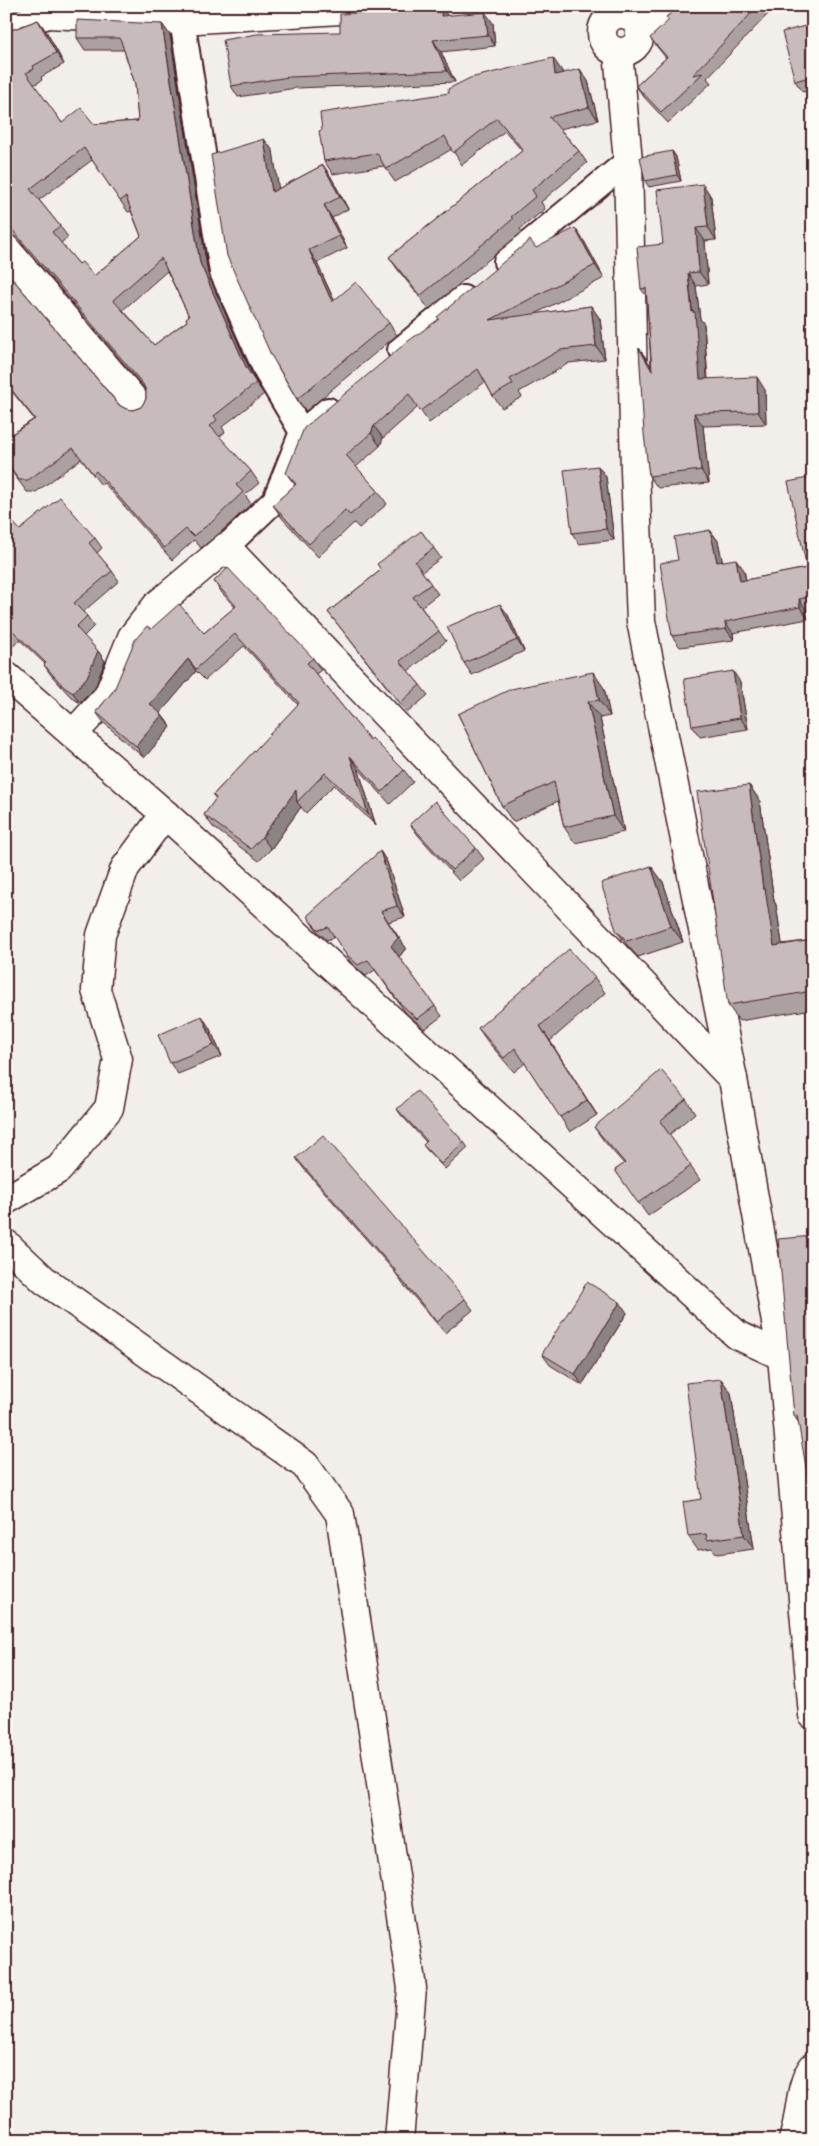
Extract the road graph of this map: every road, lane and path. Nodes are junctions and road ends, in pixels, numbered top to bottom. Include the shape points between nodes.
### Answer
1 (404, 6) edge
2 (678, 6) edge
3 (51, 10) edge
4 (182, 13) edge
5 (617, 15) edge
6 (6, 30) edge
7 (628, 161) junction
8 (6, 249) edge
9 (385, 362) edge
10 (347, 394) edge
11 (139, 406) edge
12 (302, 432) junction
13 (226, 547) junction
14 (6, 676) edge
15 (74, 734) junction
16 (166, 814) junction
17 (733, 1080) junction
18 (6, 1200) edge
19 (6, 1244) edge
20 (782, 1356) junction
21 (813, 1715) edge
22 (813, 2067) edge
23 (399, 2140) edge
24 (793, 2140) edge

1 - 4 street
2 - 5 street
3 - 4 street
3 - 6 street
4 - 12 street via 222,272 268,373
5 - 7 street via 602,26 601,35 610,49 618,52
7 - 9 street
7 - 17 street via 634,471 641,621
8 - 11 street
10 - 12 street
12 - 13 street via 275,500
13 - 15 street via 156,605 132,637 108,696
13 - 17 street
14 - 15 street
15 - 16 street
16 - 18 street via 125,868 101,935 96,990 118,1059 109,1108 59,1169
16 - 20 street via 737,1335
17 - 20 street
19 - 23 street via 44,1280 305,1464 340,1514 412,1988
20 - 21 street
22 - 24 street via 806,2075 799,2125

